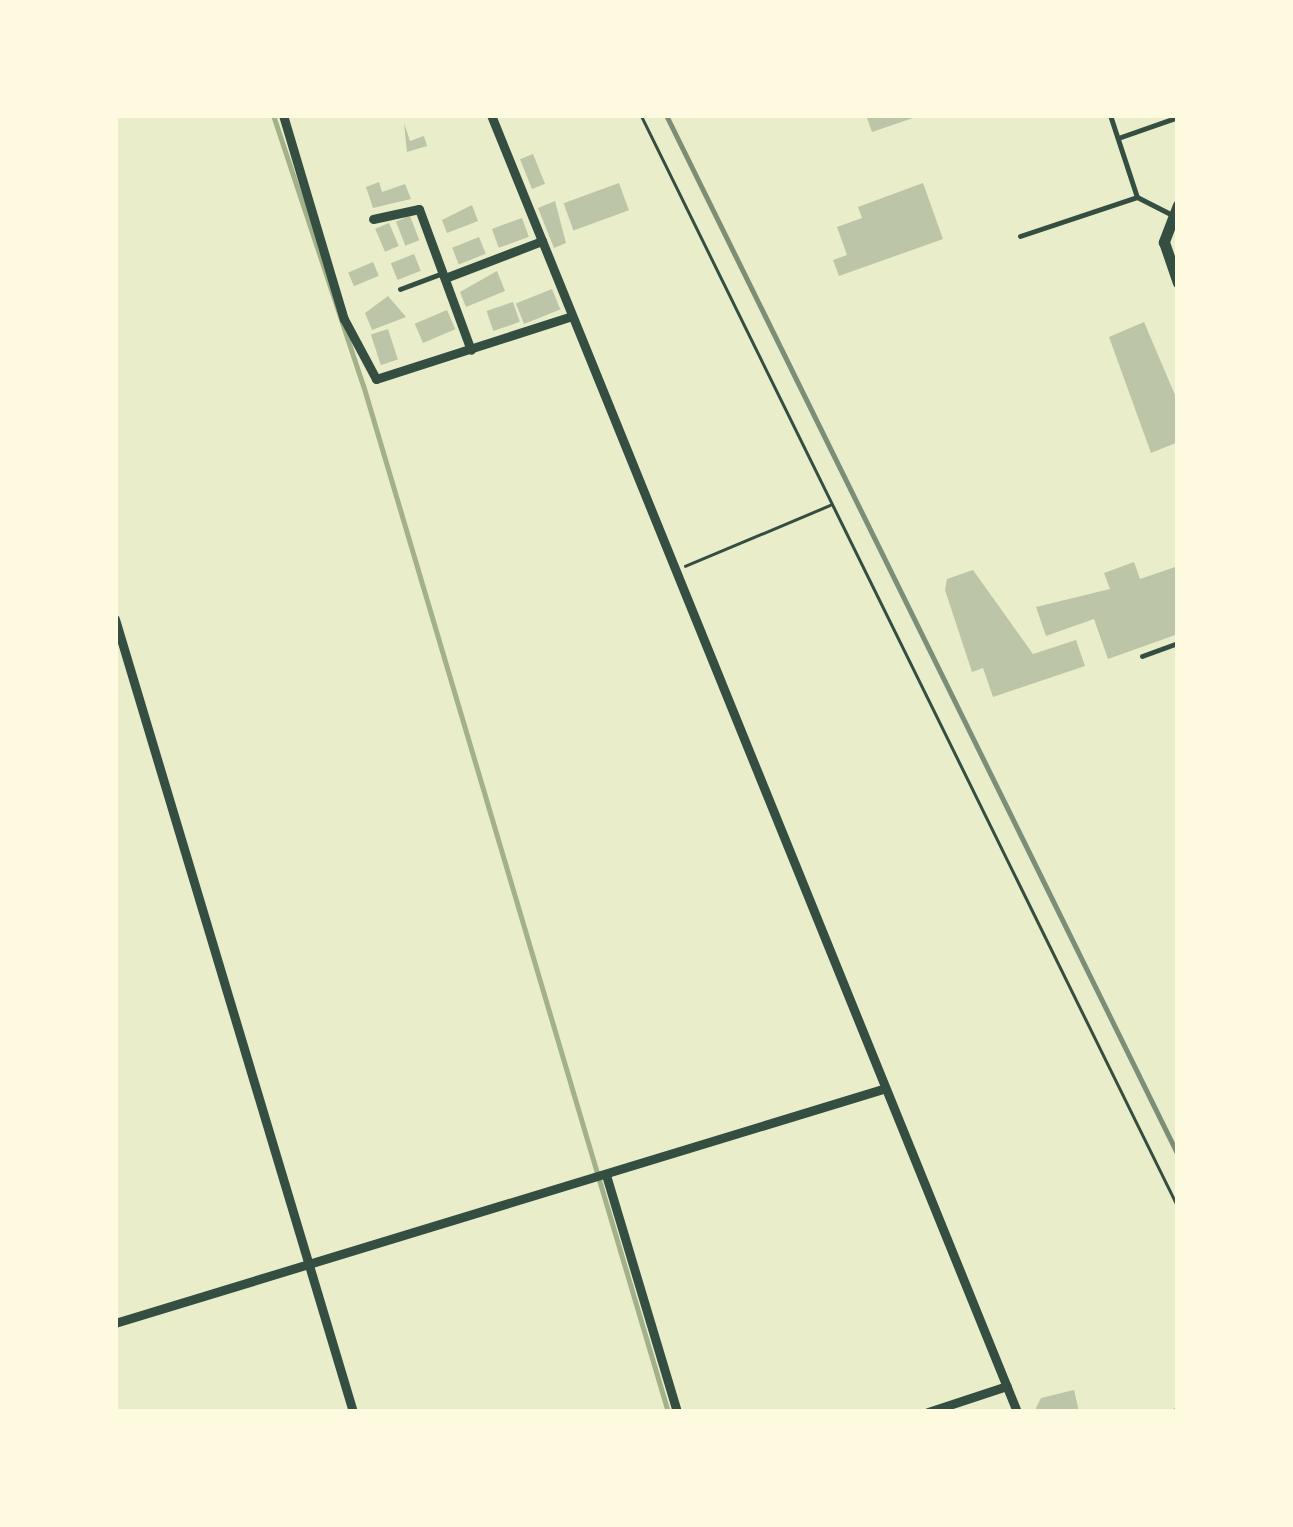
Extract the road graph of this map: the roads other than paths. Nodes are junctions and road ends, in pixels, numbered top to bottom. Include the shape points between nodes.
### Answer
1 (284, 115) edge
2 (492, 115) edge
3 (1110, 115) edge
4 (1178, 117) edge
5 (1118, 138) junction
6 (1137, 197) junction
7 (1174, 210) edge
8 (373, 219) dead end
9 (1020, 236) dead end
10 (542, 241) junction
11 (444, 276) junction
12 (1178, 283) edge
13 (400, 289) dead end
14 (572, 316) junction
15 (472, 350) junction
16 (115, 620) edge
17 (1178, 643) edge
18 (1142, 656) dead end
19 (883, 1090) junction
20 (606, 1175) junction
21 (307, 1263) junction
22 (115, 1323) edge
23 (1007, 1386) junction
24 (353, 1412) edge
25 (677, 1412) edge
26 (928, 1412) edge
27 (1018, 1412) edge

1 - 15 street via 364,366 390,379
2 - 10 street
3 - 5 lane
4 - 5 lane
5 - 6 lane
6 - 7 lane
6 - 9 lane
7 - 12 street via 1165,248
8 - 11 street via 414,204
10 - 11 street
10 - 14 street
11 - 13 lane
11 - 15 street
14 - 15 street
14 - 19 street
16 - 21 street
17 - 18 lane
19 - 20 street
19 - 23 street
20 - 21 street
20 - 25 street
21 - 22 street
21 - 24 street
23 - 26 street
23 - 27 street

